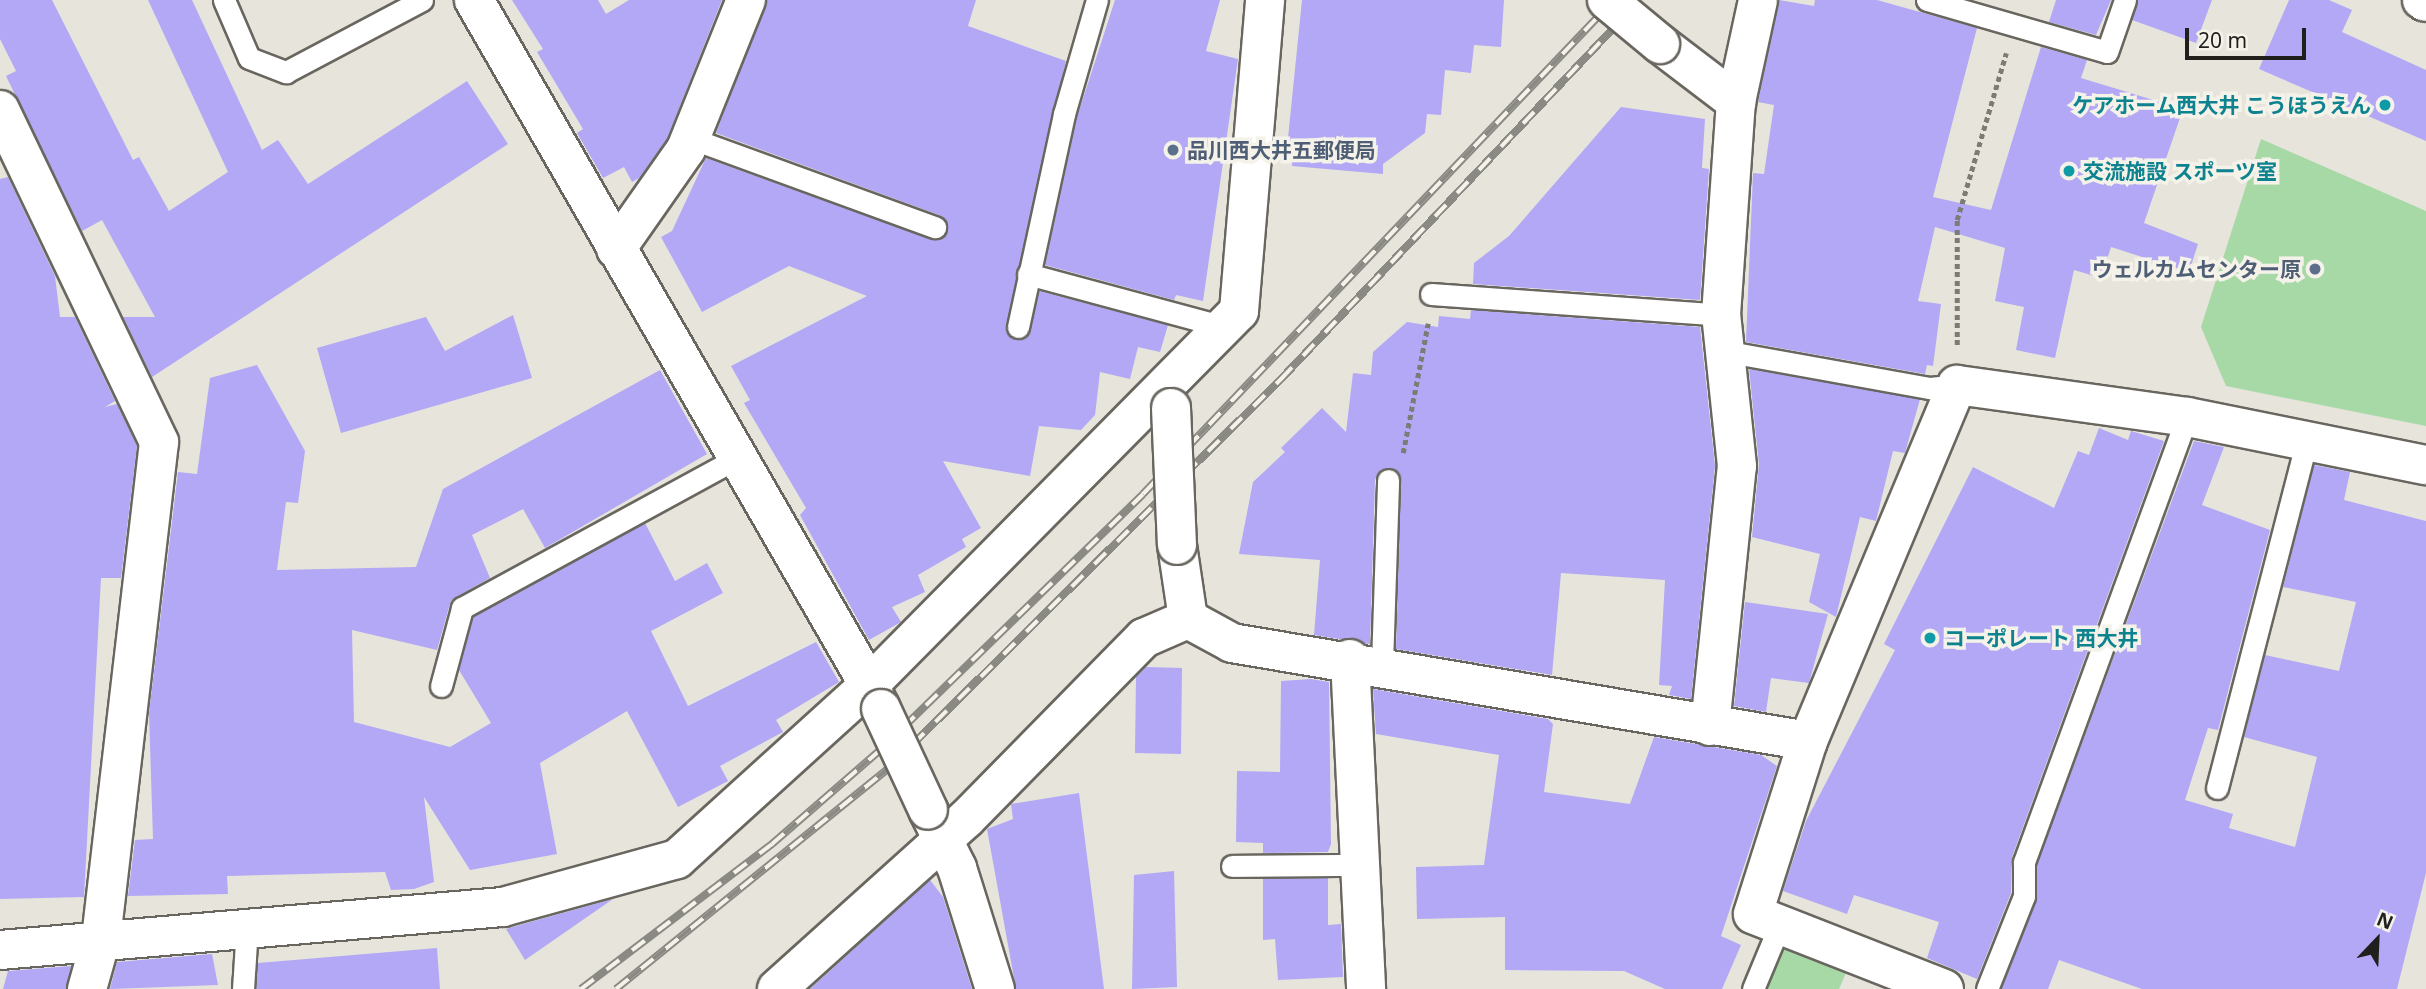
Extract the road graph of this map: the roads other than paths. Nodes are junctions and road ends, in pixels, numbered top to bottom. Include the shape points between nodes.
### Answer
1 (224, 0) edge
2 (422, 0) edge
3 (474, 0) edge
4 (746, 0) edge
5 (1097, 0) edge
6 (1265, 0) edge
7 (1607, 0) edge
8 (1758, 0) edge
9 (1927, 0) edge
10 (2125, 0) edge
11 (1736, 102) junction
12 (0, 110) edge
13 (690, 138) junction
14 (935, 227) dead end
15 (616, 249) junction
16 (1028, 274) junction
17 (1431, 294) road end
18 (1721, 315) junction
19 (1018, 327) dead end
20 (1224, 327) junction
21 (1728, 352) junction
22 (1957, 385) junction
23 (1171, 394) junction
24 (2187, 417) junction
25 (2306, 441) junction
26 (734, 459) junction
27 (2426, 465) edge
28 (1388, 480) road end
29 (1188, 619) junction
30 (1366, 662) junction
31 (441, 686) dead end
32 (875, 697) junction
33 (1710, 726) junction
34 (1808, 741) junction
35 (2217, 788) dead end
36 (935, 825) junction
37 (1357, 865) junction
38 (1232, 866) dead end
39 (1780, 925) junction
40 (247, 927) junction
41 (101, 939) junction
42 (0, 950) edge
43 (1941, 988) edge
44 (86, 989) edge
45 (243, 989) edge
46 (777, 989) edge
47 (995, 989) edge
48 (1366, 989) edge
49 (1753, 989) edge
50 (1987, 989) edge

1 - 2 lane via 249,58 286,72
3 - 15 street
4 - 13 street
5 - 16 lane
6 - 20 street via 1239,311
7 - 11 street, bridge
8 - 11 street
9 - 10 lane via 2107,52
11 - 18 street
12 - 41 street via 159,442
13 - 14 lane
13 - 15 street
15 - 26 street
16 - 19 lane
16 - 20 lane
17 - 18 lane
18 - 21 street
20 - 23 street
21 - 22 lane via 1930,388
21 - 33 street via 1737,466
22 - 24 street
22 - 34 street
23 - 29 street, bridge via 1177,545
23 - 32 street
24 - 25 street
24 - 50 lane via 2024,862 2024,897
25 - 27 street
25 - 35 lane
26 - 31 lane via 462,608
26 - 32 street
28 - 30 lane
29 - 30 street via 1232,643
29 - 36 street via 1144,638
30 - 33 street
30 - 37 street
32 - 36 street, bridge
32 - 40 street via 677,859 503,907
33 - 34 street
34 - 39 street via 1753,914
36 - 46 street
36 - 47 street
37 - 38 lane
37 - 48 street
39 - 43 street
39 - 49 lane
40 - 41 street
40 - 45 lane
41 - 42 street
41 - 44 street

